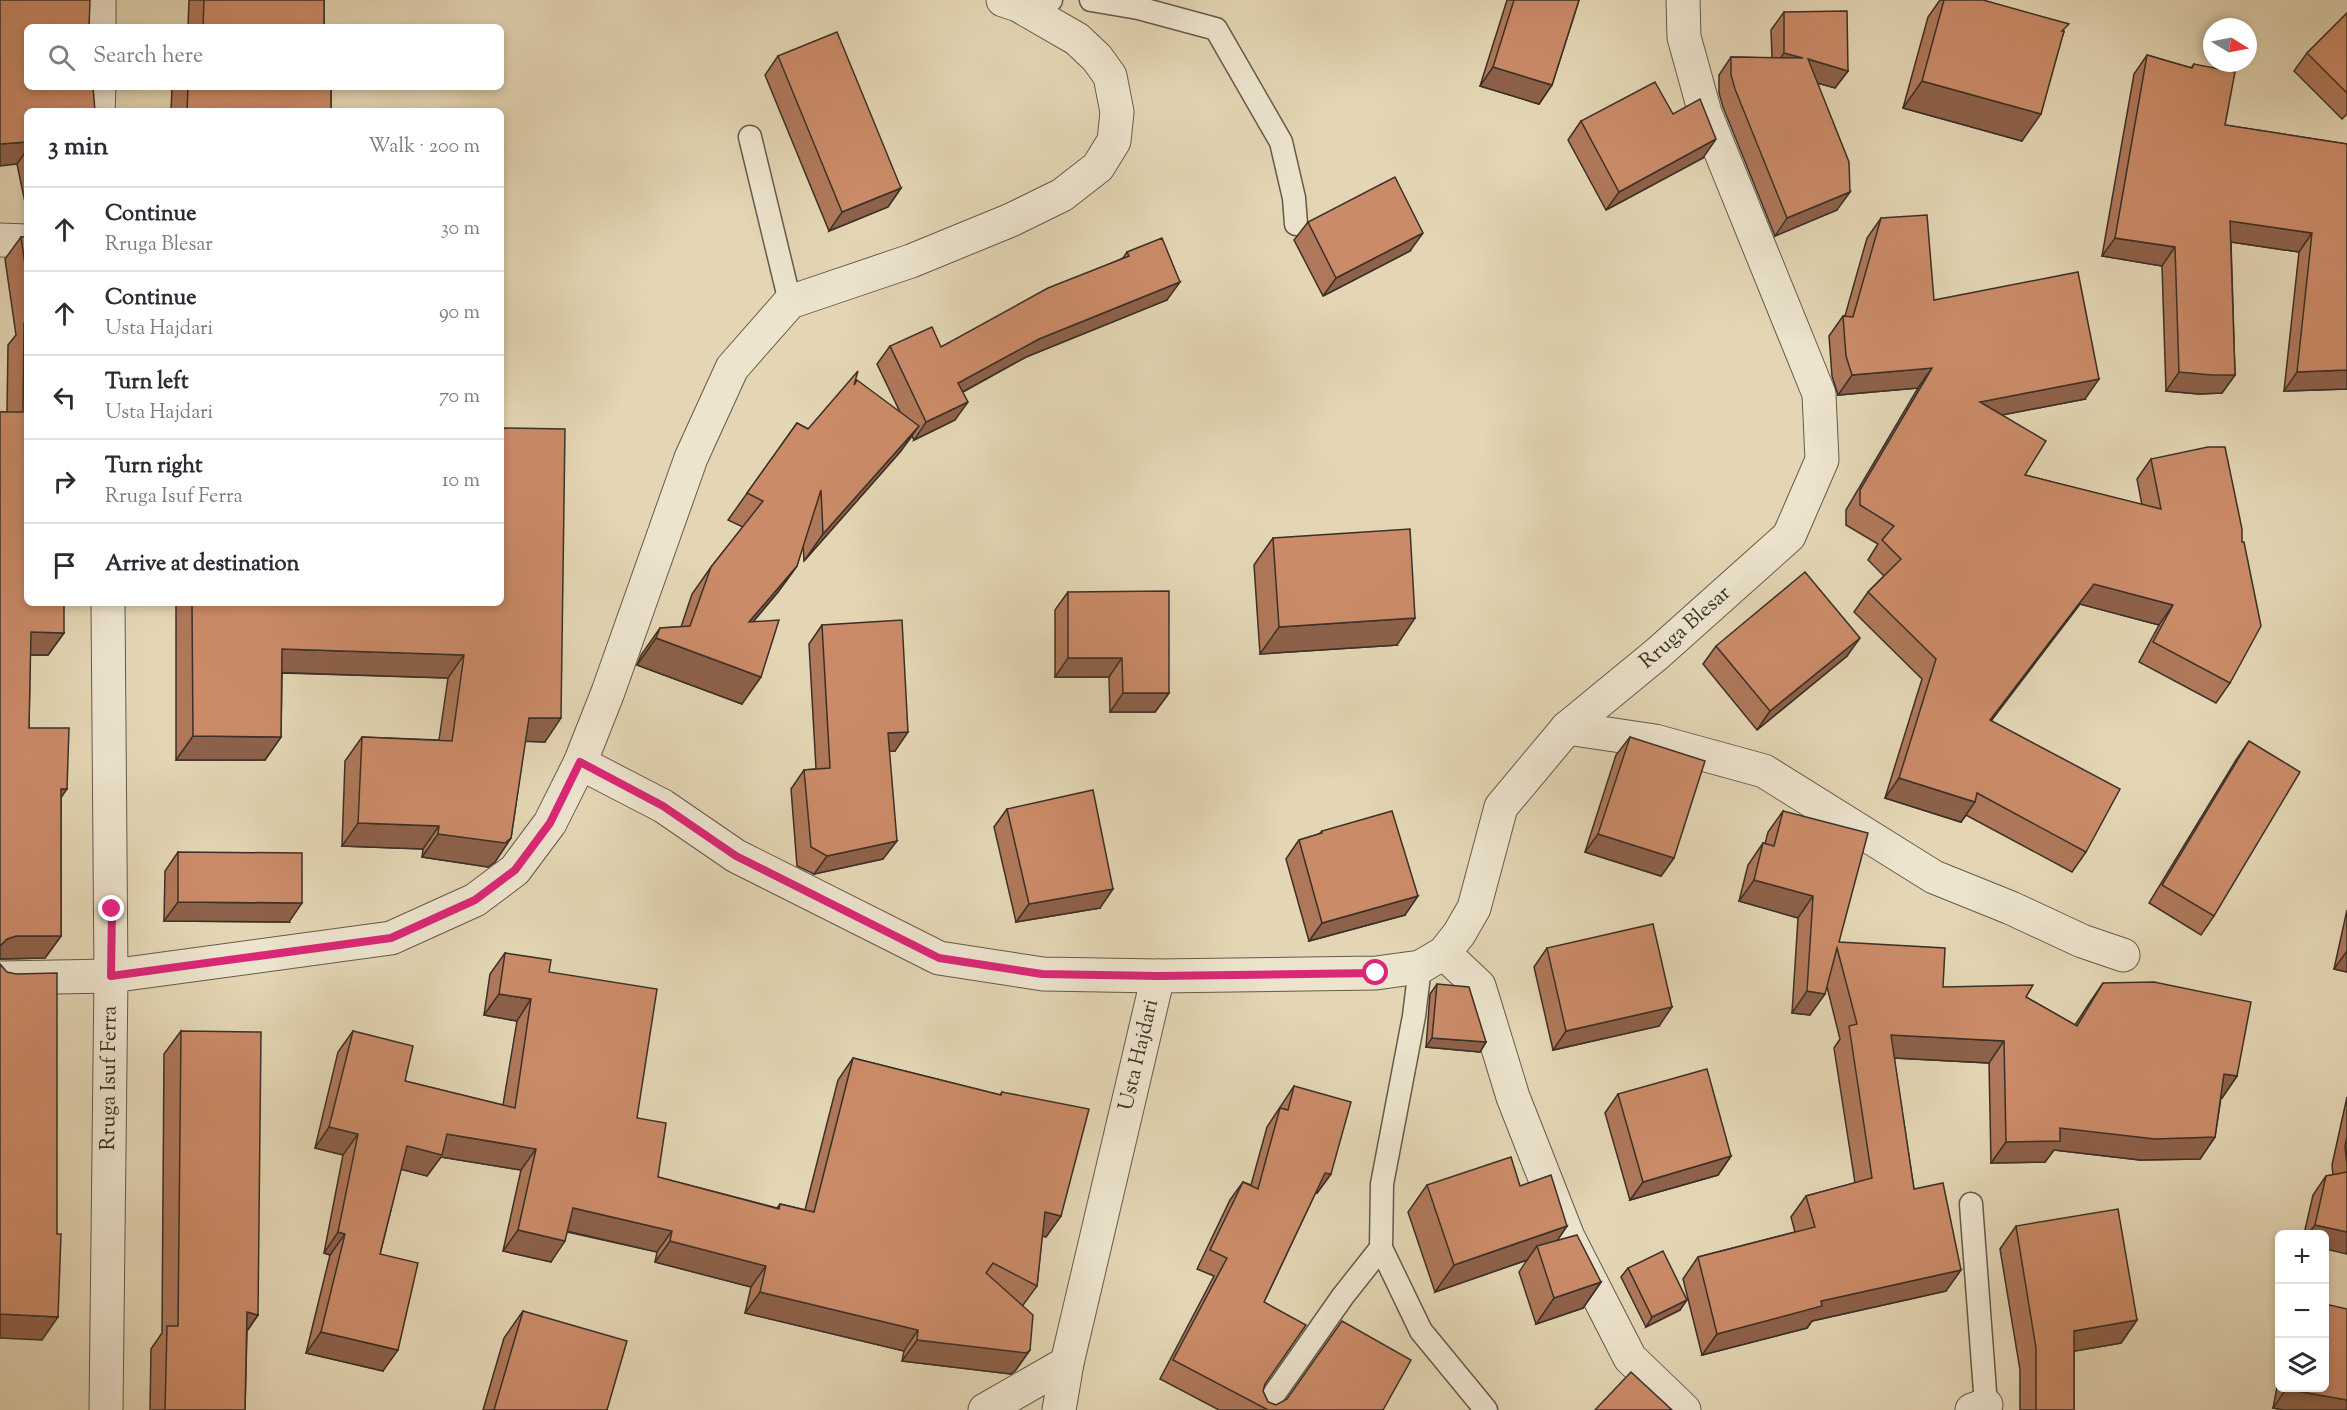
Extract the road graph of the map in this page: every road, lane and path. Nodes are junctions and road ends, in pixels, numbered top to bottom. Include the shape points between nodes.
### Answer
1 (99, 0) edge
2 (1051, 0) edge
3 (1091, 0) edge
4 (1683, 0) edge
5 (1011, 2) edge
6 (99, 24) edge
7 (99, 90) edge
8 (98, 108) edge
9 (750, 138) dead end
10 (1296, 224) dead end
11 (0, 240) edge
12 (24, 241) edge
13 (790, 302) junction
14 (108, 606) edge
15 (1567, 728) junction
16 (580, 762) junction
17 (2123, 955) dead end
18 (1432, 959) junction
19 (111, 976) junction
20 (1158, 976) junction
21 (0, 978) edge
22 (1971, 1204) dead end
23 (1381, 1248) junction
24 (1067, 1363) junction
25 (1979, 1408) edge
26 (106, 1410) edge
27 (985, 1410) edge
28 (1059, 1410) edge
29 (1263, 1410) edge
30 (1486, 1410) edge
31 (1684, 1410) edge

1 - 6 street
2 - 5 lane
3 - 10 lane via 1216,29 1281,142
4 - 15 street, Rruga Blesar via 1684,37 1705,114 1818,394 1822,460 1788,536 1657,654
5 - 13 street via 1077,39 1110,76 1117,112 1114,141 1098,167 1062,195 1011,220 911,261
7 - 8 street
9 - 13 lane
11 - 12 street
13 - 16 street via 732,368 691,458
14 - 19 street, Rruga Isuf Ferra
15 - 17 street via 1655,741 1764,771 1934,877
15 - 18 street, Rruga Blesar via 1502,807 1474,908 1459,934
16 - 19 street via 550,823 515,870 475,900 391,938
16 - 20 street, Usta Hajdari via 663,806 736,856 939,958 1042,974
18 - 20 street via 1376,973
18 - 23 lane via 1414,1016 1382,1184
18 - 31 street via 1479,986 1513,1097 1568,1237 1630,1358
19 - 21 street
19 - 26 street, Rruga Isuf Ferra
20 - 24 street, Usta Hajdari
22 - 25 lane
23 - 29 lane
23 - 30 lane via 1421,1331
24 - 27 street
24 - 28 street, Usta Hajdari

